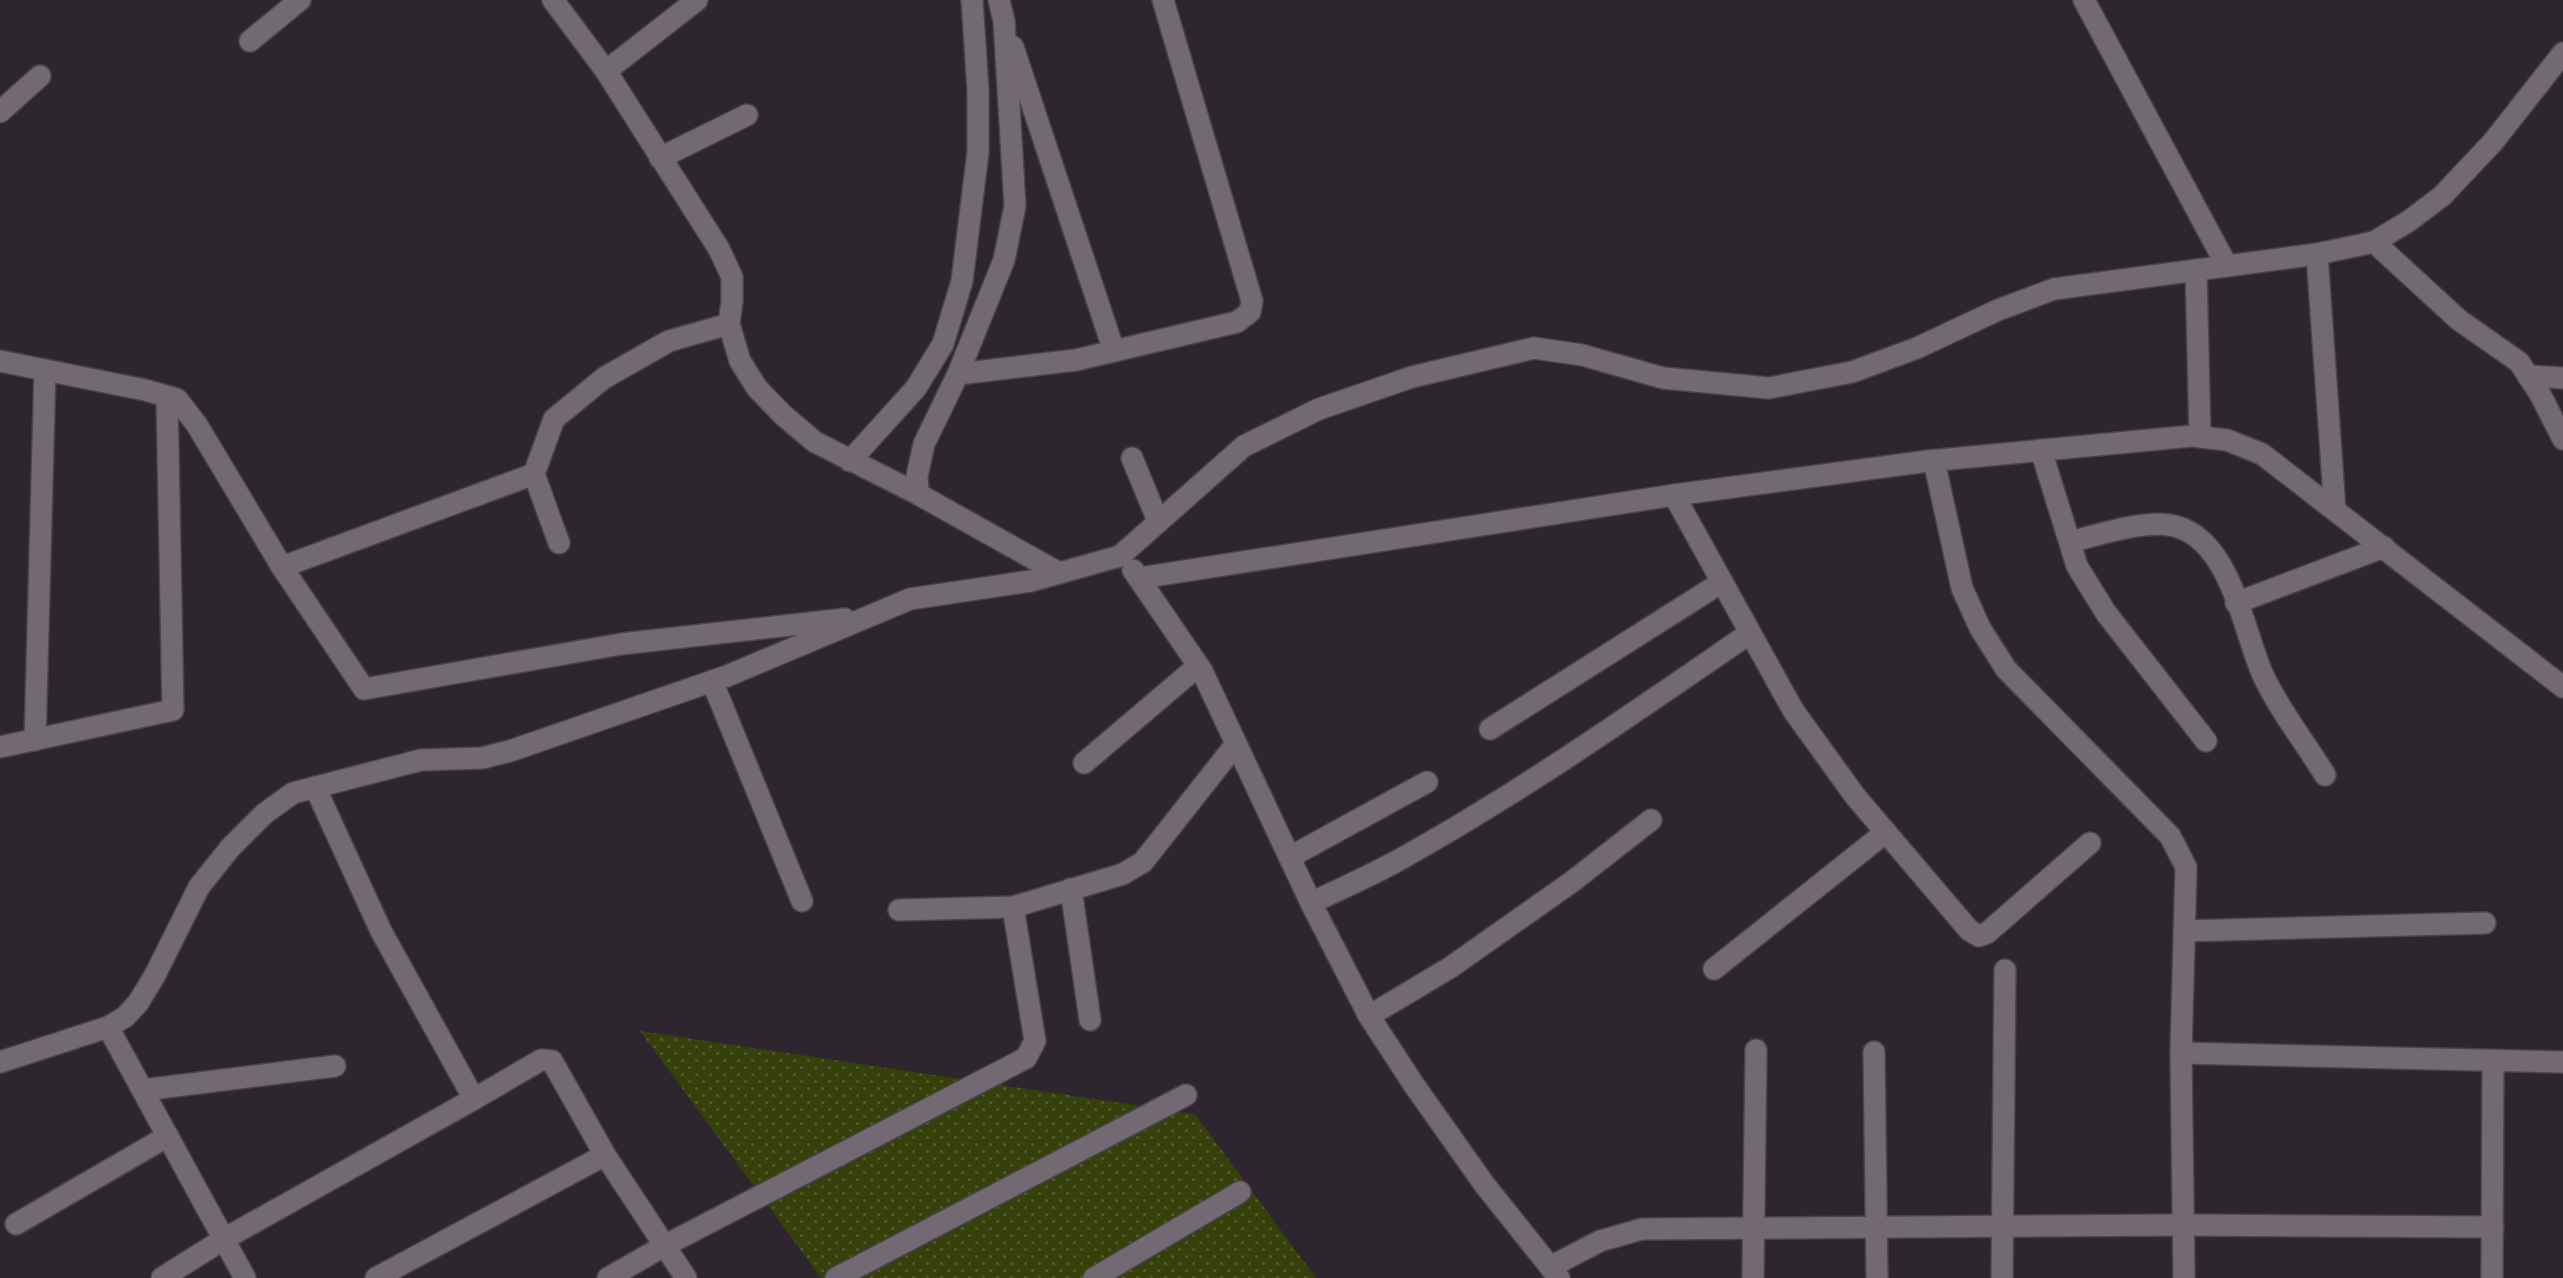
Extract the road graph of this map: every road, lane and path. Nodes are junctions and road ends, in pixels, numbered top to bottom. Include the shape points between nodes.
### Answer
1 (300, 0) edge
2 (553, 0) edge
3 (696, 0) edge
4 (972, 0) edge
5 (1163, 0) edge
6 (2084, 0) edge
7 (1001, 10) edge
8 (250, 41) dead end
9 (2563, 53) edge
10 (606, 71) junction
11 (40, 76) dead end
12 (0, 112) edge
13 (747, 115) dead end
14 (660, 158) junction
15 (2374, 242) junction
16 (2317, 254) junction
17 (2227, 266) junction
18 (2196, 270) junction
19 (729, 324) junction
20 (1114, 351) junction
21 (0, 361) edge
22 (45, 370) junction
23 (958, 374) junction
24 (2528, 376) junction
25 (2563, 378) edge
26 (167, 397) junction
27 (2200, 436) junction
28 (2563, 439) edge
29 (2042, 450) junction
30 (1132, 458) dead end
31 (850, 461) junction
32 (1934, 461) junction
33 (534, 474) junction
34 (918, 494) junction
35 (1674, 495) junction
36 (2335, 510) junction
37 (1158, 521) junction
38 (2070, 542) junction
39 (559, 543) dead end
40 (2384, 547) junction
41 (1120, 556) junction
42 (282, 567) junction
43 (1059, 573) junction
44 (1140, 578) junction
45 (1722, 582) junction
46 (2236, 603) junction
47 (868, 616) junction
48 (1750, 633) junction
49 (1198, 666) junction
50 (712, 681) junction
51 (2563, 687) edge
52 (1490, 729) dead end
53 (35, 740) junction
54 (2206, 741) dead end
55 (1236, 744) junction
56 (0, 747) edge
57 (1084, 763) dead end
58 (2325, 775) dead end
59 (1427, 782) dead end
60 (314, 787) junction
61 (1650, 820) dead end
62 (1886, 832) junction
63 (2090, 843) dead end
64 (1290, 857) junction
65 (1072, 889) junction
66 (802, 901) dead end
67 (1311, 903) junction
68 (1013, 907) junction
69 (899, 910) dead end
70 (2485, 923) dead end
71 (2184, 931) junction
72 (1714, 969) dead end
73 (2005, 970) dead end
74 (1369, 1016) junction
75 (1090, 1020) dead end
76 (108, 1027) junction
77 (1756, 1050) dead end
78 (1874, 1052) dead end
79 (2181, 1053) junction
80 (2493, 1061) junction
81 (0, 1062) edge
82 (2563, 1062) edge
83 (335, 1066) dead end
84 (143, 1090) junction
85 (1186, 1095) dead end
86 (474, 1099) junction
87 (168, 1136) junction
88 (605, 1155) junction
89 (1240, 1192) dead end
90 (16, 1224) dead end
91 (2184, 1225) junction
92 (2002, 1226) junction
93 (1877, 1227) junction
94 (2493, 1227) junction
95 (1754, 1228) junction
96 (224, 1239) junction
97 (664, 1246) junction
98 (1555, 1272) edge
99 (162, 1278) edge
100 (245, 1278) edge
101 (376, 1278) edge
102 (608, 1278) edge
103 (686, 1278) edge
104 (836, 1278) edge
105 (1094, 1278) edge
106 (1753, 1278) edge
107 (1877, 1278) edge
108 (2001, 1278) edge
109 (2184, 1278) edge
110 (2492, 1278) edge

1 - 8 street
2 - 10 street
3 - 10 street
4 - 31 street via 978,152 962,281 943,344 916,388
5 - 20 street via 1252,301 1250,312 1237,323
6 - 17 street
7 - 20 street
7 - 23 street via 1015,206 1004,260
9 - 15 street via 2493,142 2442,197
10 - 14 street
11 - 12 street
13 - 14 street
14 - 19 street via 732,277
15 - 16 street
15 - 24 street via 2459,320 2519,362
16 - 17 street
16 - 36 street
17 - 18 street
18 - 27 street
18 - 37 street via 2054,289 1852,372 1769,388 1663,378 1582,355 1534,348 1426,374 1319,409 1244,446
19 - 31 street via 740,361 757,388 815,442
19 - 33 street via 668,341 604,378 554,419
20 - 23 street
21 - 22 street
22 - 26 street
22 - 53 street
23 - 34 street via 924,444
24 - 25 street
24 - 28 street
26 - 42 street via 177,399 197,425
26 - 53 street via 173,710
27 - 29 street
27 - 36 street via 2227,440 2262,454
29 - 32 street
29 - 38 street
30 - 37 street
31 - 34 street
32 - 35 street
32 - 71 street via 1962,588 1980,628 2006,669 2170,836 2186,867
33 - 39 street
33 - 42 street
34 - 43 street
35 - 44 street
35 - 45 street
36 - 40 street
37 - 41 street
38 - 46 street via 2132,527 2169,525 2199,537 2213,551
38 - 54 street via 2077,566 2106,613
40 - 46 street
40 - 51 street
41 - 43 street
41 - 44 street
42 - 47 street via 364,689 621,644
43 - 47 street via 910,599
44 - 49 street
45 - 48 street
45 - 52 street
46 - 58 street via 2264,676
47 - 50 street
48 - 62 street via 1793,710
48 - 67 street via 1593,740 1461,822
49 - 55 street
49 - 57 street
50 - 60 street via 510,751 482,758 421,760
50 - 66 street
53 - 56 street
55 - 64 street
55 - 65 street via 1143,862 1123,874
59 - 64 street
60 - 76 street via 293,793 230,848 199,887 138,1003
60 - 86 street via 381,931
61 - 74 street via 1451,967
62 - 63 street via 1979,936
62 - 72 street
64 - 67 street
65 - 68 street
65 - 75 street
67 - 74 street
68 - 69 street
68 - 97 street via 1035,1041 1026,1058
70 - 71 street
71 - 79 street
73 - 92 street
74 - 98 street via 1484,1184
76 - 81 street
76 - 84 street
77 - 95 street
78 - 93 street
79 - 80 street
79 - 91 street
80 - 82 street
80 - 94 street
83 - 84 street
84 - 87 street
85 - 104 street
86 - 88 street via 541,1060 552,1060
86 - 96 street
87 - 90 street
87 - 96 street
88 - 97 street
88 - 101 street
89 - 105 street
91 - 92 street
91 - 94 street
91 - 109 street
92 - 93 street
92 - 108 street
93 - 95 street
93 - 107 street
94 - 110 street
95 - 98 street via 1642,1229 1600,1241
95 - 106 street
96 - 99 street
96 - 100 street
97 - 102 street
97 - 103 street

